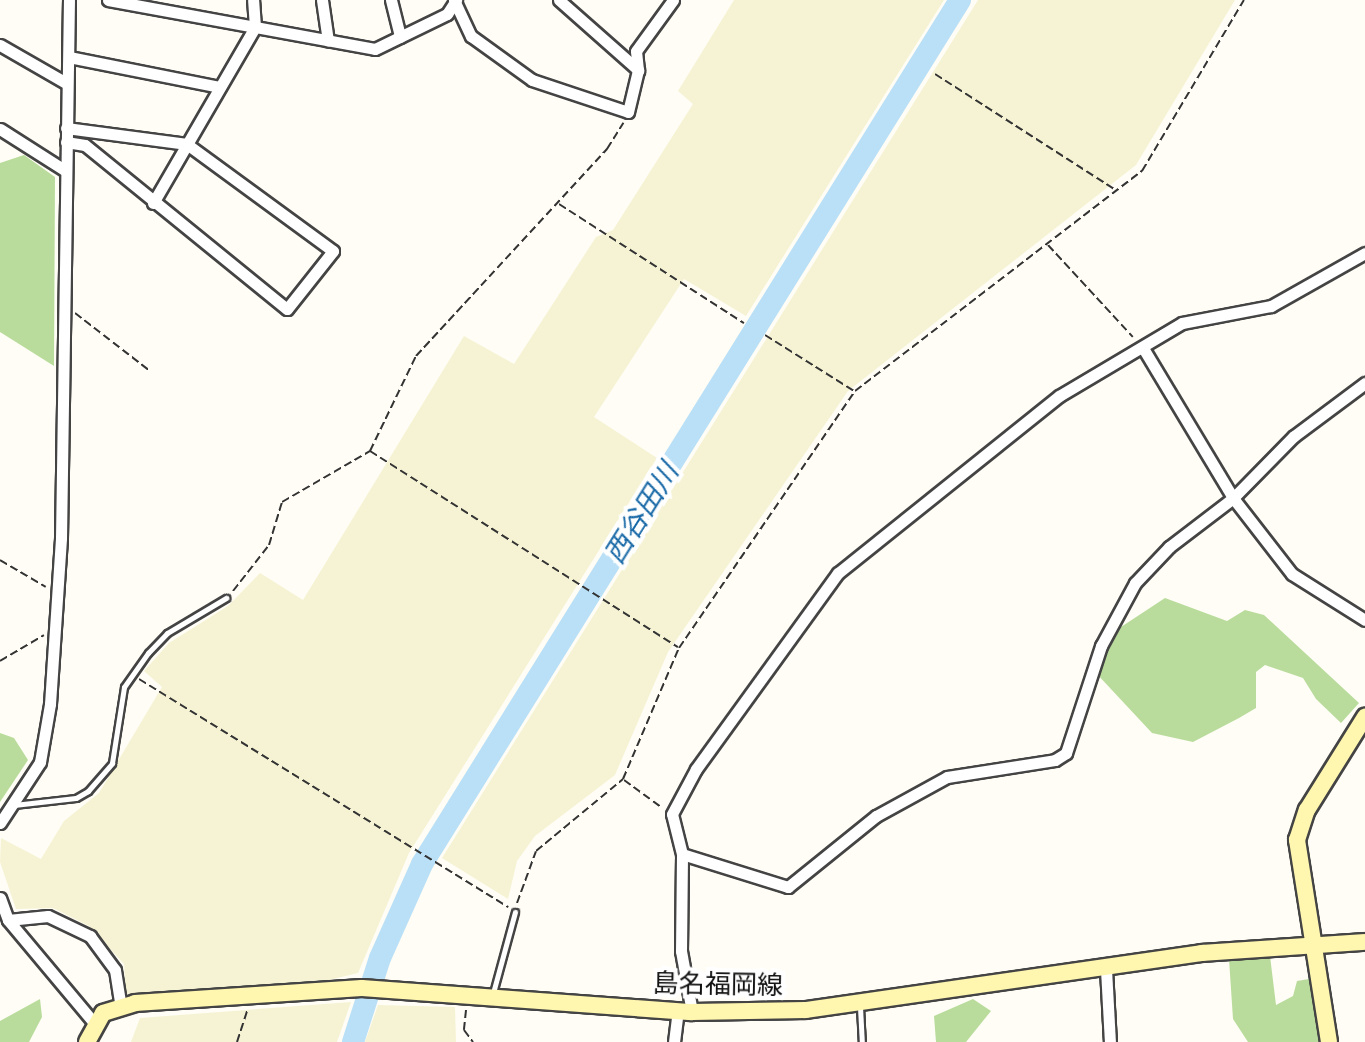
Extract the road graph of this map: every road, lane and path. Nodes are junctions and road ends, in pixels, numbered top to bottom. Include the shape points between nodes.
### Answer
1 (69, 0) edge
2 (108, 0) edge
3 (253, 0) edge
4 (322, 0) edge
5 (391, 0) edge
6 (559, 0) edge
7 (654, 0) edge
8 (673, 0) edge
9 (1244, 0) edge
10 (455, 1) edge
11 (665, 10) junction
12 (255, 27) junction
13 (400, 37) junction
14 (328, 41) junction
15 (0, 45) edge
16 (69, 57) junction
17 (638, 70) junction
18 (935, 74) dead end
19 (66, 83) junction
20 (219, 87) junction
21 (628, 112) junction
22 (66, 128) junction
23 (0, 129) edge
24 (66, 142) junction
25 (187, 144) junction
26 (66, 171) junction
27 (1117, 190) junction
28 (153, 203) junction
29 (558, 203) junction
30 (1047, 244) junction
31 (1365, 253) edge
32 (64, 305) junction
33 (744, 323) dead end
34 (765, 335) dead end
35 (1143, 348) junction
36 (150, 371) dead end
37 (1365, 383) edge
38 (855, 391) junction
39 (370, 451) junction
40 (1233, 498) junction
41 (0, 560) edge
42 (57, 594) junction
43 (226, 598) joint
44 (1365, 620) edge
45 (55, 629) junction
46 (679, 648) junction
47 (0, 661) edge
48 (133, 676) junction
49 (1365, 717) edge
50 (623, 779) junction
51 (13, 805) junction
52 (672, 814) junction
53 (0, 823) edge
54 (682, 854) junction
55 (0, 898) edge
56 (515, 912) junction
57 (8, 920) junction
58 (1365, 942) edge
59 (1316, 945) junction
60 (1106, 969) junction
61 (469, 993) junction
62 (492, 994) junction
63 (252, 995) junction
64 (860, 1003) junction
65 (121, 1006) junction
66 (685, 1011) junction
67 (94, 1023) junction
68 (87, 1042) edge
69 (237, 1042) edge
70 (473, 1042) edge
71 (674, 1042) edge
72 (862, 1042) edge
73 (1110, 1042) edge
74 (1329, 1042) edge

1 - 16 street
2 - 12 street
3 - 12 street
4 - 14 street
5 - 13 street
6 - 17 street
7 - 11 street
8 - 11 street
9 - 27 path via 1142,171
10 - 13 street via 447,14
10 - 21 street via 471,36 532,80
11 - 17 street via 636,51
12 - 14 street
12 - 20 street
13 - 14 street via 375,49
15 - 19 street
16 - 19 street
16 - 20 street
17 - 21 street
18 - 27 path
19 - 22 street
20 - 25 street
21 - 29 path via 607,149
22 - 24 street
22 - 25 street
23 - 26 street
24 - 26 street
24 - 28 street via 85,145
25 - 28 street
25 - 28 street via 333,251 287,309
26 - 32 street
27 - 30 path
29 - 33 path
29 - 39 path via 416,356
30 - 35 path
30 - 38 path
31 - 35 street via 1271,306 1182,323
32 - 36 path
32 - 42 street
34 - 38 path
35 - 40 street
35 - 52 street via 1037,412 838,573 696,769
37 - 40 street via 1294,436
38 - 46 path
39 - 43 path via 282,502 269,545
39 - 46 path
40 - 44 street via 1292,574
40 - 54 street via 1169,547 1135,583 1101,646 1066,753 1055,760 947,777 876,816 788,887
41 - 42 path
42 - 45 street
43 - 48 lane via 167,633
45 - 47 path
45 - 51 street via 45,748
46 - 50 path
48 - 51 lane via 124,687 117,750 103,775 76,798
48 - 56 path
49 - 59 main road via 1299,829
50 - 52 path
50 - 56 path via 536,851
51 - 53 street
52 - 54 street
54 - 66 street
55 - 57 street
56 - 62 lane
57 - 65 street via 48,916 82,929 110,960
57 - 67 street
58 - 59 main road, 島名福岡線
59 - 60 main road, 島名福岡線 via 1202,953
59 - 74 main road
60 - 64 main road, 島名福岡線
60 - 73 street
61 - 62 main road, 島名福岡線
61 - 63 main road, 島名福岡線 via 368,988
61 - 70 path via 464,1030
62 - 66 main road, 島名福岡線
63 - 65 main road, 島名福岡線
63 - 69 path
64 - 66 main road, 島名福岡線 via 806,1010
64 - 72 lane
65 - 67 main road, 島名福岡線
66 - 71 street
67 - 68 main road

